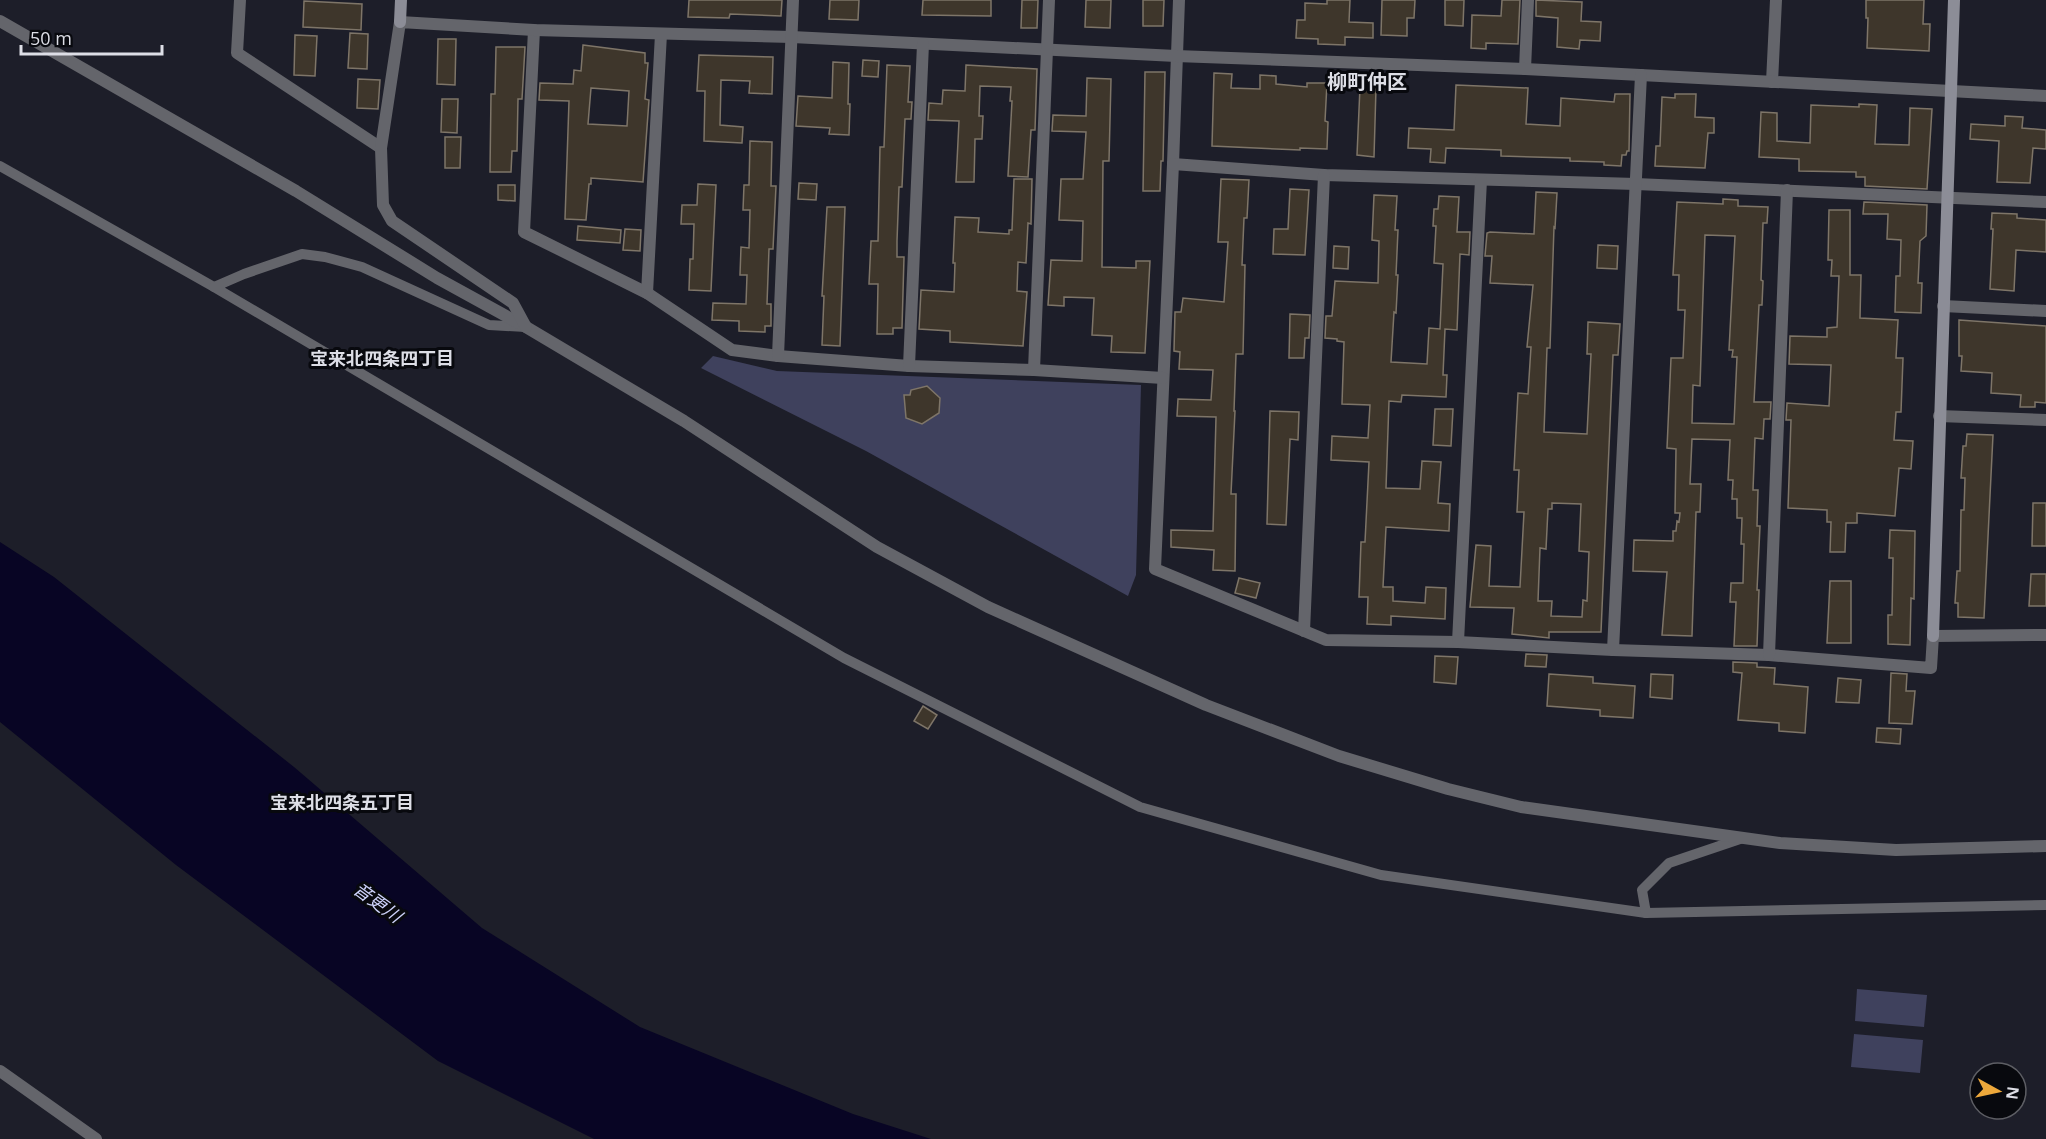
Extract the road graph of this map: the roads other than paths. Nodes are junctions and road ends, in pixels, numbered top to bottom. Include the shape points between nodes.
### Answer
1 (240, 0) edge
2 (401, 0) edge
3 (793, 0) edge
4 (1049, 0) edge
5 (1179, 0) edge
6 (1528, 0) edge
7 (1776, 0) edge
8 (1954, 0) edge
9 (0, 21) edge
10 (400, 22) junction
11 (534, 30) junction
12 (661, 34) junction
13 (792, 37) junction
14 (923, 44) junction
15 (1047, 49) junction
16 (1176, 56) junction
17 (1525, 69) junction
18 (1641, 75) junction
19 (1772, 82) junction
20 (1951, 92) junction
21 (2046, 96) edge
22 (381, 148) junction
23 (1173, 164) junction
24 (0, 166) edge
25 (1324, 175) junction
26 (1481, 180) junction
27 (1636, 184) junction
28 (1787, 190) junction
29 (1947, 197) junction
30 (2046, 202) edge
31 (214, 287) junction
32 (647, 293) junction
33 (1943, 306) junction
34 (2046, 311) edge
35 (526, 327) junction
36 (778, 356) junction
37 (909, 366) junction
38 (1034, 370) junction
39 (1162, 378) junction
40 (1939, 416) junction
41 (2046, 420) edge
42 (1304, 631) junction
43 (2046, 635) edge
44 (1933, 636) junction
45 (1458, 642) junction
46 (1613, 650) junction
47 (1769, 655) junction
48 (1745, 838) junction
49 (2046, 846) edge
50 (2046, 905) edge
51 (1646, 913) junction
52 (0, 1071) edge
53 (96, 1139) edge

1 - 22 street via 237,53
2 - 10 street
3 - 13 street
4 - 15 street
5 - 16 street
6 - 17 street
7 - 19 street
8 - 20 street
9 - 35 street via 296,191 437,279
10 - 11 street
10 - 22 street
11 - 12 street
11 - 32 street via 524,232
12 - 13 street
12 - 32 street
13 - 14 street
13 - 36 street
14 - 15 street
14 - 37 street
15 - 16 street
15 - 38 street
16 - 17 street
16 - 23 street
17 - 18 street
18 - 19 street
18 - 27 street
19 - 20 street
20 - 21 street
20 - 29 street
22 - 35 street via 383,206 392,221 513,303
23 - 25 street
23 - 39 street
24 - 31 lane
25 - 26 street
25 - 42 street
26 - 27 street
26 - 45 street
27 - 28 street
27 - 46 street
28 - 29 street
28 - 47 street
29 - 30 street
29 - 33 street
31 - 35 lane via 302,254 325,256 362,267 489,325
31 - 51 lane via 844,658 1140,807 1381,875
32 - 36 street via 732,350
33 - 34 street
33 - 40 street
35 - 48 street via 684,421 877,548 988,607 1206,705 1339,756 1448,789 1521,807
36 - 37 street
37 - 38 street
38 - 39 street
39 - 42 street via 1155,569
40 - 41 street
40 - 44 street
42 - 45 street via 1326,640
43 - 44 street
44 - 47 street via 1931,668
45 - 46 street
46 - 47 street
48 - 49 street via 1896,850
48 - 51 lane via 1669,862 1642,890
50 - 51 lane
52 - 53 street

